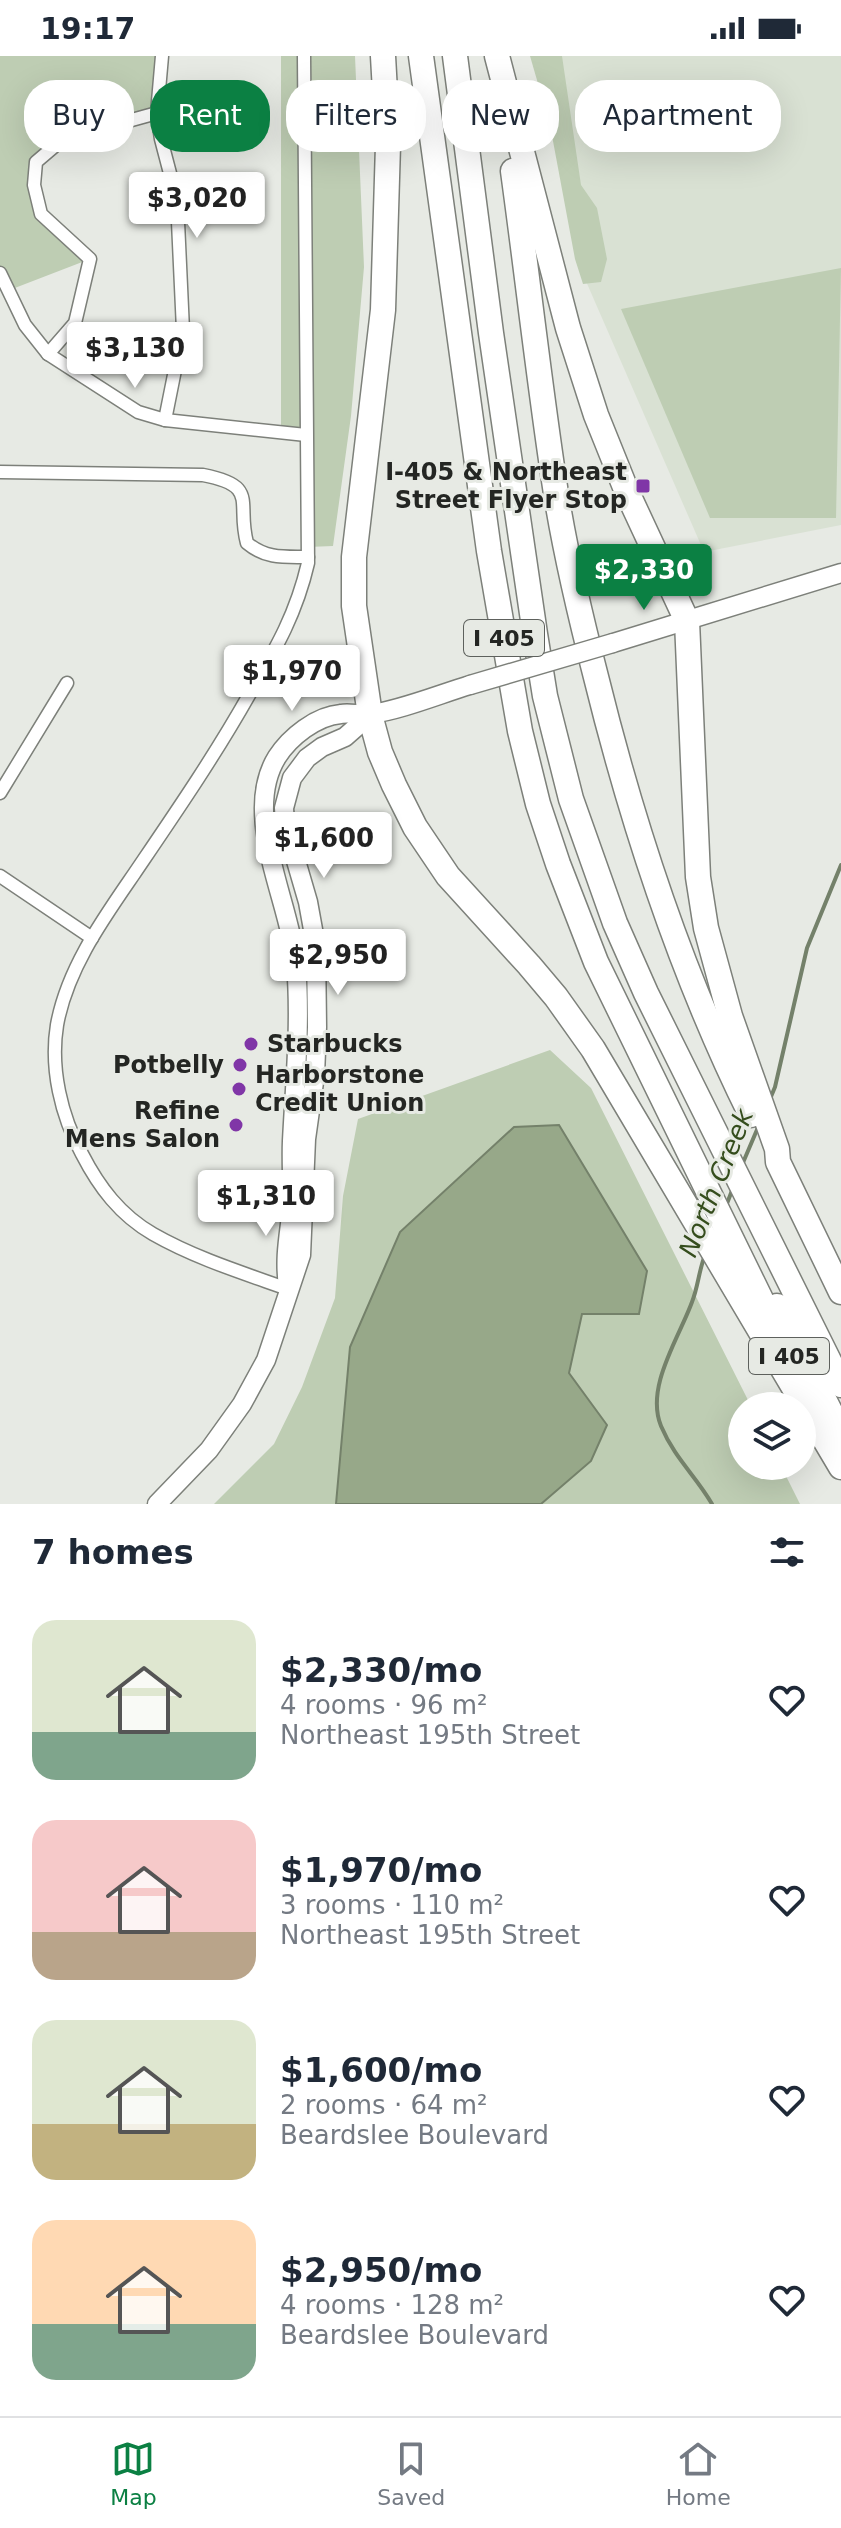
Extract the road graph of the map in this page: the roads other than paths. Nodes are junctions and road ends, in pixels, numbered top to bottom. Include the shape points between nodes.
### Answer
1 (162, 56) edge
2 (304, 56) edge
3 (383, 56) edge
4 (421, 56) edge
5 (432, 56) edge
6 (455, 56) edge
7 (467, 56) edge
8 (497, 60) edge
9 (160, 80) edge
10 (150, 115) edge
11 (164, 152) edge
12 (0, 273) edge
13 (48, 354) junction
14 (165, 420) junction
15 (306, 435) junction
16 (0, 472) edge
17 (308, 557) junction
18 (841, 573) edge
19 (687, 621) junction
20 (67, 683) dead end
21 (370, 715) junction
22 (0, 793) edge
23 (0, 876) edge
24 (92, 938) junction
25 (724, 1139) junction
26 (776, 1156) junction
27 (708, 1179) junction
28 (756, 1202) junction
29 (741, 1245) junction
30 (288, 1289) junction
31 (841, 1292) edge
32 (841, 1361) edge
33 (841, 1385) edge
34 (841, 1433) edge
35 (841, 1459) edge
36 (841, 1467) edge
37 (157, 1504) edge

1 - 9 street
2 - 15 street
3 - 21 highway via 388,145 383,307 354,557 354,606
4 - 27 highway, I 405 via 489,551 538,804 596,962
5 - 27 highway, I 405 via 514,639 543,779 608,961
6 - 25 highway, I 405 via 523,561 555,738 615,923
7 - 25 highway, I 405 via 557,700 605,865
8 - 19 highway via 596,415
8 - 26 highway via 557,501 578,604 627,793 667,913 718,1048
10 - 13 street via 63,139 36,162 34,185 41,214 90,259 75,323
11 - 14 street via 177,200 183,330
12 - 13 street via 25,325
13 - 14 street via 123,404
14 - 15 street
15 - 17 street
16 - 17 street via 220,478 239,488 244,499 247,543 270,557
17 - 24 street via 288,627 215,754
18 - 19 main road
19 - 21 main road, bridge
19 - 26 highway via 698,877 706,928
20 - 22 street
21 - 30 main road via 345,737 307,758 287,793 285,823 316,946 317,1019 301,1255
21 - 30 main road via 339,714 294,738 277,757 262,809 296,964
21 - 36 highway via 380,752 415,827 448,876 556,997 593,1049
23 - 24 street
24 - 30 street via 71,979 57,1025 62,1108 85,1160 118,1208 152,1234
25 - 28 highway, I 405
26 - 31 highway
27 - 29 highway, I 405
28 - 32 highway, I 405
28 - 33 highway, I 405
29 - 34 highway, I 405
29 - 35 highway, I 405
30 - 37 main road via 266,1360 242,1404 209,1450

